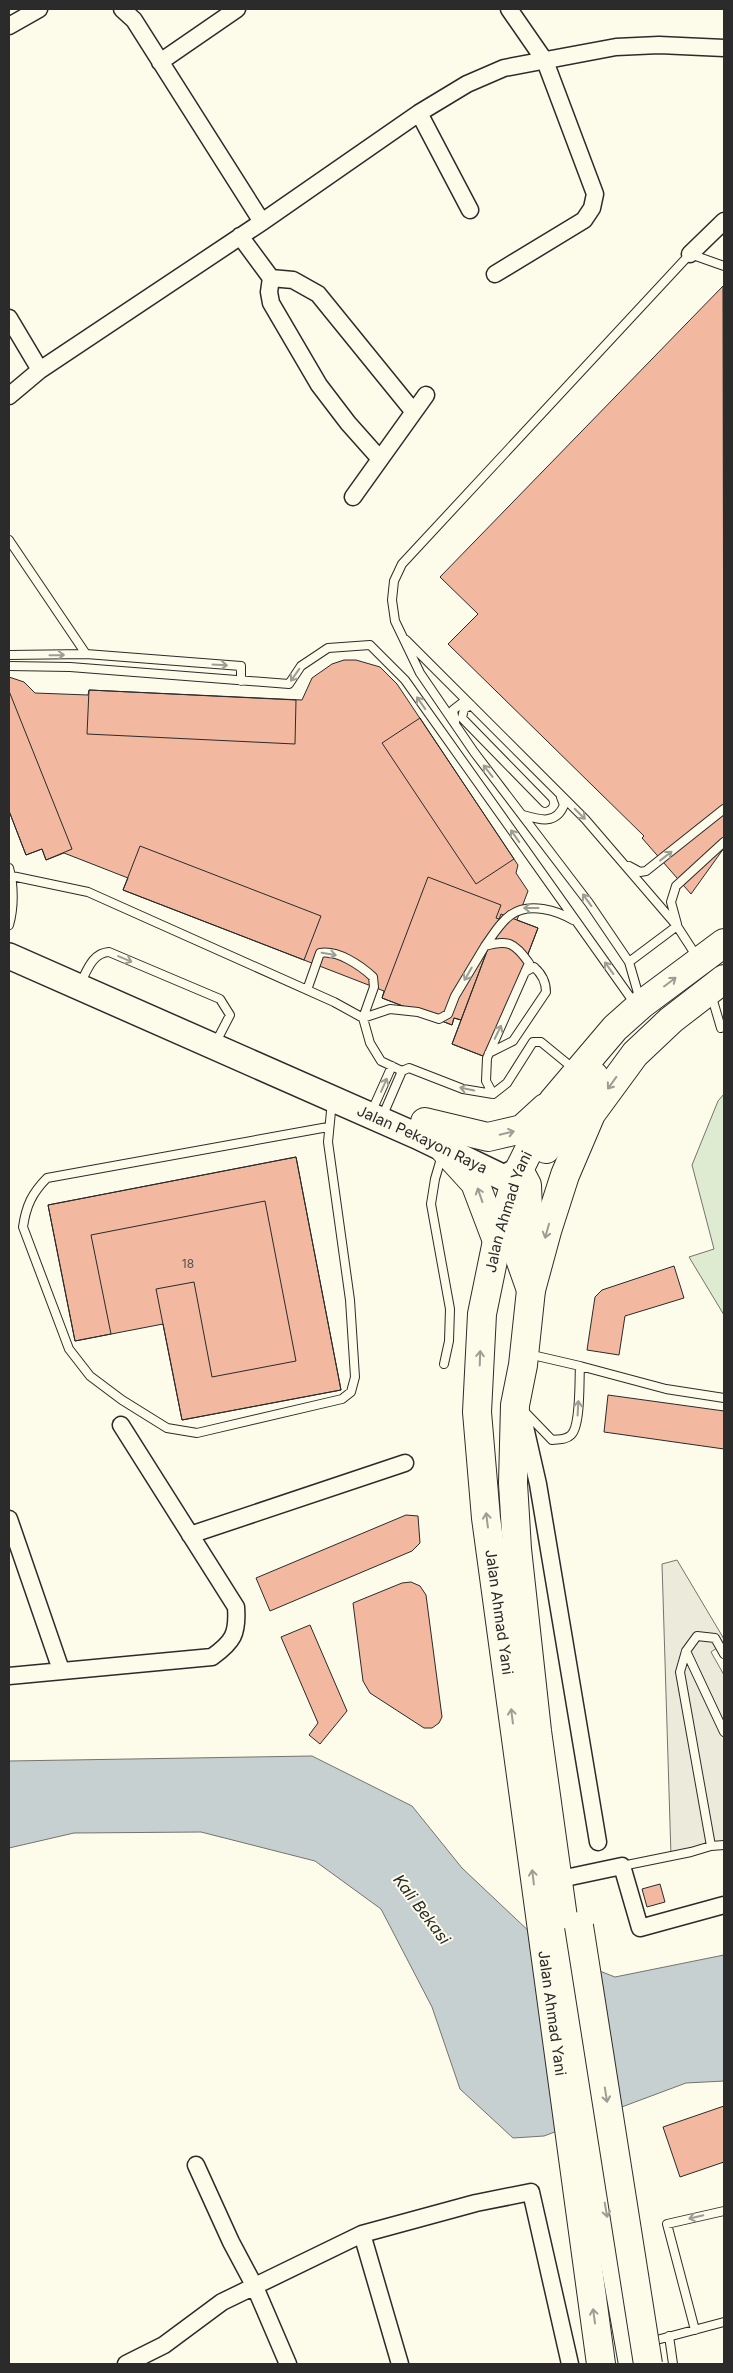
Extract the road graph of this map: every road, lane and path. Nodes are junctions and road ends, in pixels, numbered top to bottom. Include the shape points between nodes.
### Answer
1 (39, 9) edge
2 (122, 9) edge
3 (237, 9) edge
4 (509, 9) edge
5 (9, 26) edge
6 (724, 48) edge
7 (545, 61) junction
8 (160, 62) junction
9 (419, 113) junction
10 (470, 210) dead end
11 (724, 221) edge
12 (262, 222) junction
13 (240, 236) junction
14 (690, 254) junction
15 (724, 266) edge
16 (495, 274) dead end
17 (271, 278) junction
18 (9, 318) edge
19 (40, 370) junction
20 (426, 395) dead end
21 (9, 396) edge
22 (413, 411) junction
23 (380, 459) junction
24 (353, 497) dead end
25 (9, 540) edge
26 (401, 634) junction
27 (86, 654) junction
28 (9, 655) edge
29 (9, 666) edge
30 (241, 680) junction
31 (471, 705) junction
32 (457, 728) junction
33 (556, 790) junction
34 (545, 803) dead end
35 (724, 809) edge
36 (523, 815) junction
37 (724, 842) edge
38 (624, 864) junction
39 (9, 868) edge
40 (12, 876) junction
41 (577, 922) junction
42 (9, 925) edge
43 (677, 926) junction
44 (724, 943) edge
45 (485, 946) junction
46 (9, 956) edge
47 (699, 961) junction
48 (629, 962) junction
49 (525, 972) junction
50 (717, 984) edge
51 (80, 987) junction
52 (307, 990) junction
53 (640, 1006) junction
54 (364, 1018) junction
55 (723, 1030) edge
56 (215, 1045) junction
57 (489, 1053) junction
58 (392, 1066) junction
59 (402, 1071) junction
60 (577, 1072) junction
61 (493, 1094) junction
62 (332, 1100) junction
63 (553, 1101) junction
64 (381, 1106) junction
65 (425, 1122) junction
66 (328, 1127) junction
67 (444, 1149) junction
68 (520, 1170) junction
69 (498, 1241) junction
70 (531, 1290) junction
71 (523, 1359) junction
72 (444, 1364) dead end
73 (580, 1366) junction
74 (724, 1398) edge
75 (521, 1408) junction
76 (121, 1425) dead end
77 (405, 1464) dead end
78 (9, 1519) edge
79 (190, 1535) junction
80 (686, 1651) junction
81 (724, 1654) edge
82 (61, 1670) junction
83 (9, 1676) edge
84 (724, 1732) edge
85 (598, 1842) dead end
86 (724, 1845) edge
87 (711, 1846) junction
88 (622, 1866) junction
89 (570, 1877) junction
90 (724, 1905) edge
91 (561, 1924) junction
92 (585, 2162) junction
93 (196, 2165) dead end
94 (724, 2211) edge
95 (362, 2234) junction
96 (255, 2286) junction
97 (724, 2322) edge
98 (695, 2330) junction
99 (668, 2336) junction
100 (637, 2359) edge
101 (126, 2364) edge
102 (288, 2364) edge
103 (400, 2364) edge
104 (570, 2364) edge
105 (601, 2364) edge
106 (673, 2364) edge

1 - 5 street
2 - 8 street via 134,20
3 - 8 street
4 - 7 street
6 - 7 street via 659,45 616,48
7 - 9 street via 504,68 467,84
7 - 16 street via 595,194 592,208 584,220
8 - 12 street
9 - 10 street
9 - 12 street
11 - 14 street
12 - 13 street
13 - 17 street
13 - 19 street
14 - 15 lane
14 - 26 lane via 402,564 394,581 392,600
17 - 22 street via 294,280 318,294
17 - 23 street via 269,292 272,303 319,385
18 - 19 street
19 - 21 street
20 - 22 street
22 - 23 street
23 - 24 street
25 - 27 lane
26 - 31 lane
26 - 32 lane via 420,673
28 -> 27 lane
27 -> 30 lane via 241,666
29 - 30 lane via 70,667
41 -> 30 lane via 404,680 370,645 328,648 301,666 289,684
31 - 32 lane via 462,703 453,710
31 - 33 lane
31 - 34 lane via 464,709 462,718
36 -> 32 lane
33 - 36 lane via 564,805 555,818 542,820
33 -> 38 lane
38 -> 35 lane via 640,872 646,871
48 -> 36 lane
37 - 43 lane via 676,886 671,902
38 - 43 lane
39 - 40 lane
40 - 42 lane
40 - 52 lane via 88,892
41 -> 45 lane via 556,911 532,907 517,909 502,921
53 -> 41 lane
43 - 47 lane
43 - 48 lane
44 - 47 highway, Jalan Ahmad Yani
45 - 49 lane via 510,943 529,963
45 -> 54 lane via 448,1014 439,1019 418,1012 390,1009
46 - 51 main road, Jalan Pekayon Raya
53 -> 47 highway, Jalan Ahmad Yani
48 - 53 lane
57 -> 49 lane
49 - 57 lane via 534,967 540,972 546,983 546,992 513,1041
50 - 55 lane
50 - 68 highway via 621,1045 596,1074 540,1156
50 -> 70 highway, Jalan Ahmad Yani via 635,1054 591,1114 565,1175
51 - 56 main road, Jalan Pekayon Raya
51 -> 56 lane via 95,958 109,952 220,999 230,1015
51 - 62 main road, Jalan Pekayon Raya
52 - 54 lane
52 -> 54 lane via 320,953 328,952 350,961 374,977
53 - 60 highway, Jalan Ahmad Yani via 615,1028
54 - 58 lane via 381,1061
56 - 64 main road, Jalan Pekayon Raya
57 - 61 lane via 486,1081
58 - 59 lane
64 -> 58 lane
61 -> 59 lane via 463,1089 408,1068
59 - 64 lane
60 - 61 lane via 541,1042 532,1042 507,1083
60 - 63 highway, Jalan Ahmad Yani
62 - 66 lane
62 - 67 main road, Jalan Pekayon Raya
65 -> 63 highway via 488,1137 522,1129
63 - 68 highway, Jalan Ahmad Yani
64 - 65 main road, Jalan Pekayon Raya
65 - 68 main road, Jalan Pekayon Raya
66 - 66 lane via 350,1300 355,1378 351,1392 342,1399 197,1433 168,1428 90,1376 69,1348 23,1227 26,1208 40,1185 47,1178
67 - 68 main road, Jalan Pekayon Raya via 504,1178
69 -> 67 highway via 475,1183
67 - 72 lane via 431,1204 450,1309
68 - 69 highway, Jalan Ahmad Yani
68 - 70 highway via 527,1185 528,1209 520,1259
91 -> 69 highway, Jalan Ahmad Yani via 486,1518 477,1412 482,1314
70 - 71 highway, Jalan Ahmad Yani
71 - 73 lane
71 - 75 highway
71 - 91 highway, Jalan Ahmad Yani via 515,1405 513,1483 517,1549
73 - 74 lane via 666,1389
75 -> 73 lane via 552,1440 566,1439 573,1434 577,1421
75 - 85 street via 538,1484
75 - 89 highway via 524,1556 548,1747
76 - 79 street
77 - 79 street
78 - 82 street
79 - 82 street via 236,1607 238,1624 230,1644 212,1657
80 - 81 lane via 697,1636 715,1638
80 - 84 lane
80 - 87 lane via 680,1672
82 - 83 street
86 - 87 lane
87 - 88 lane
88 - 89 street
88 - 90 street via 640,1928
89 - 91 highway
91 - 92 highway, Jalan Ahmad Yani
91 -> 100 highway, bridge
92 -> 100 highway, Jalan Ahmad Yani
105 -> 92 highway, Jalan Ahmad Yani
93 - 96 street
94 -> 98 lane via 667,2224
95 - 96 street
95 - 103 street
95 - 104 street via 476,2203 531,2192
96 - 101 street via 222,2302 164,2345
96 - 102 street
97 - 98 lane
98 - 99 lane
99 - 100 lane
99 - 106 lane

